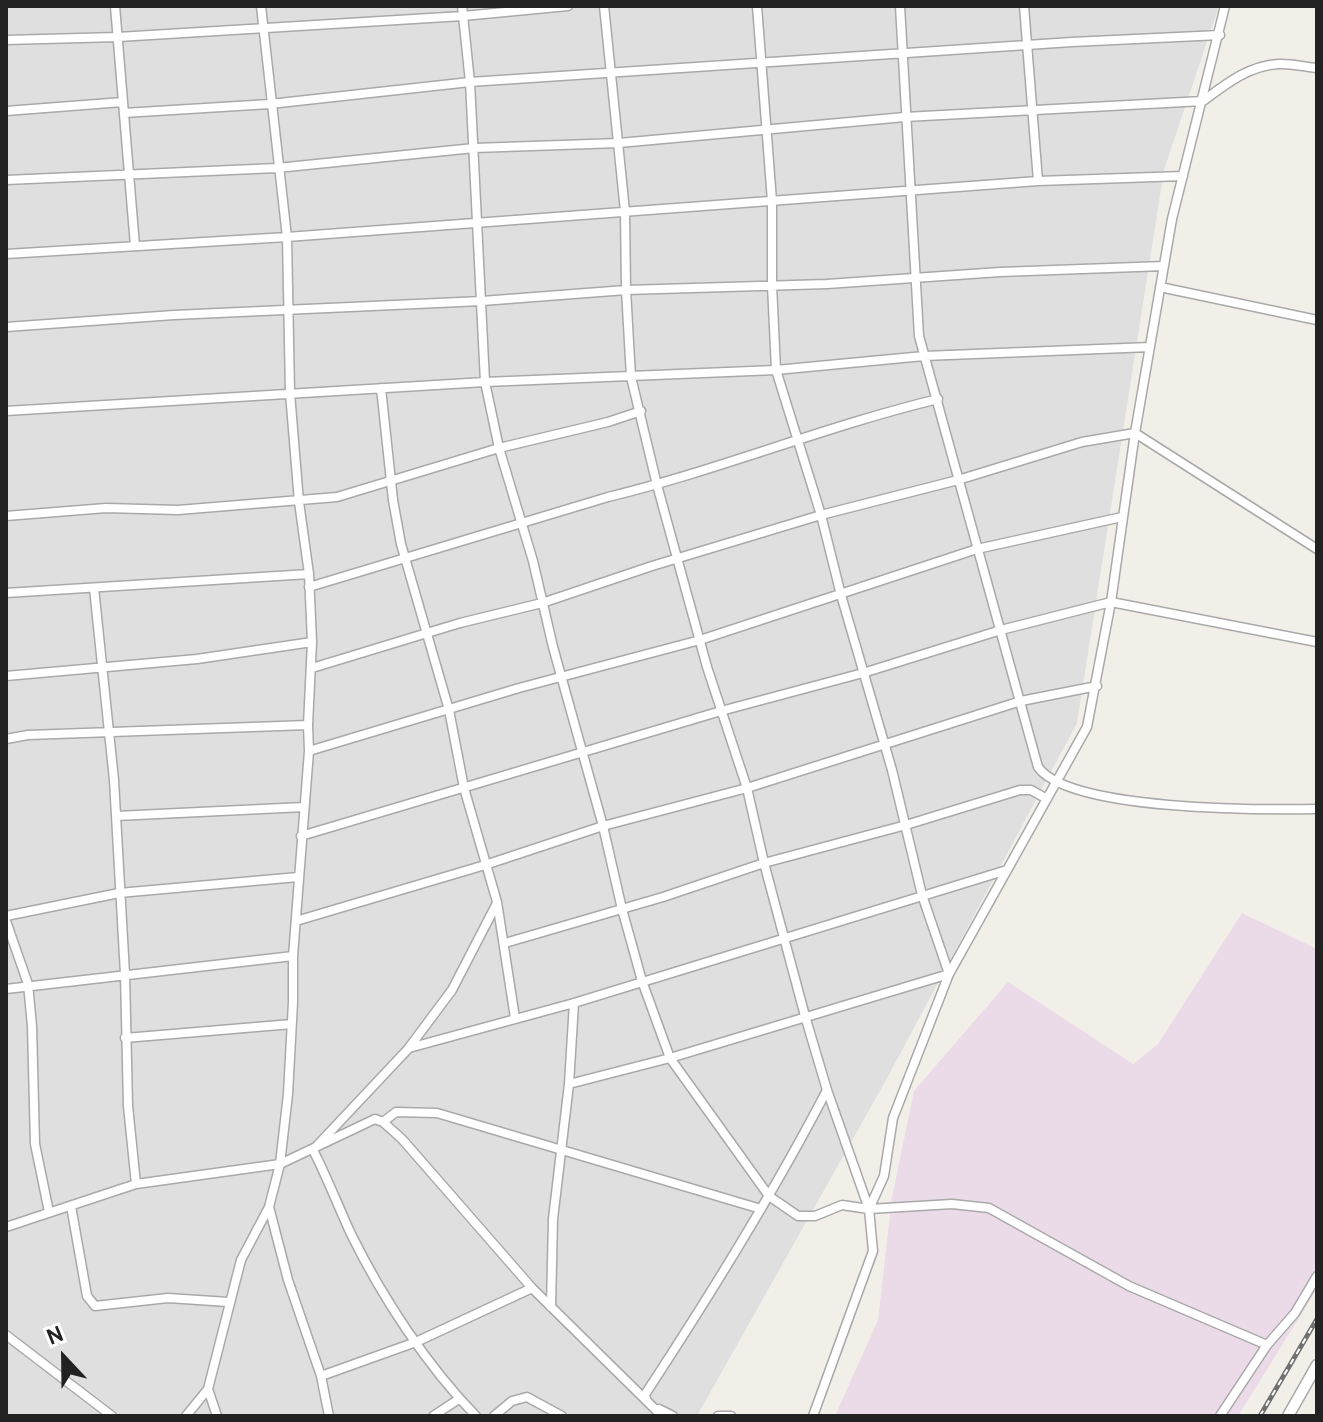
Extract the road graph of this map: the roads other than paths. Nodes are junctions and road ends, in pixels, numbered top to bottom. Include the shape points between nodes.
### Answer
1 (115, 6) edge
2 (261, 6) edge
3 (568, 6) edge
4 (604, 6) edge
5 (757, 6) edge
6 (900, 6) edge
7 (1024, 6) edge
8 (1225, 6) edge
9 (462, 11) edge
10 (263, 26) junction
11 (1220, 35) junction
12 (118, 37) junction
13 (6, 40) edge
14 (1026, 45) junction
15 (903, 54) junction
16 (761, 62) junction
17 (1317, 68) edge
18 (612, 74) junction
19 (470, 82) junction
20 (1203, 101) junction
21 (123, 102) junction
22 (270, 104) junction
23 (1031, 110) junction
24 (6, 111) edge
25 (124, 113) junction
26 (905, 117) junction
27 (767, 130) junction
28 (619, 143) junction
29 (474, 148) junction
30 (277, 168) junction
31 (128, 175) junction
32 (1183, 176) junction
33 (6, 180) edge
34 (1038, 181) junction
35 (910, 192) junction
36 (772, 201) junction
37 (625, 211) junction
38 (476, 221) junction
39 (287, 237) junction
40 (135, 246) junction
41 (6, 254) edge
42 (1164, 266) junction
43 (916, 277) junction
44 (772, 285) junction
45 (1160, 287) junction
46 (626, 290) junction
47 (482, 301) junction
48 (290, 310) junction
49 (1317, 320) edge
50 (6, 327) edge
51 (1150, 347) junction
52 (924, 356) junction
53 (776, 370) junction
54 (631, 377) junction
55 (485, 382) junction
56 (381, 388) junction
57 (290, 393) junction
58 (938, 399) junction
59 (6, 411) edge
60 (641, 411) junction
61 (1135, 433) junction
62 (798, 441) junction
63 (499, 448) junction
64 (958, 480) junction
65 (391, 482) junction
66 (657, 485) junction
67 (299, 502) junction
68 (821, 515) junction
69 (6, 516) edge
70 (1122, 517) junction
71 (522, 523) junction
72 (977, 549) junction
73 (1317, 549) edge
74 (404, 559) junction
75 (678, 560) junction
76 (309, 574) junction
77 (309, 587) junction
78 (94, 588) junction
79 (6, 593) edge
80 (841, 595) junction
81 (1111, 602) junction
82 (542, 603) junction
83 (1001, 630) junction
84 (426, 635) junction
85 (700, 640) junction
86 (312, 642) junction
87 (1317, 642) edge
88 (101, 667) junction
89 (312, 668) junction
90 (863, 673) junction
91 (6, 676) edge
92 (561, 677) junction
93 (1097, 686) junction
94 (1021, 701) junction
95 (449, 710) junction
96 (721, 711) junction
97 (308, 725) junction
98 (111, 732) junction
99 (6, 739) edge
100 (885, 746) junction
101 (309, 751) junction
102 (584, 753) junction
103 (1056, 782) junction
104 (464, 788) junction
105 (747, 788) junction
106 (1047, 799) junction
107 (304, 807) junction
108 (1317, 809) edge
109 (116, 816) junction
110 (906, 825) junction
111 (603, 826) junction
112 (301, 836) junction
113 (764, 863) junction
114 (485, 865) junction
115 (1007, 870) junction
116 (298, 877) junction
117 (119, 893) junction
118 (922, 895) junction
119 (497, 902) junction
120 (622, 909) junction
121 (6, 918) edge
122 (296, 921) junction
123 (785, 938) junction
124 (505, 943) junction
125 (293, 956) junction
126 (125, 974) junction
127 (949, 974) junction
128 (642, 981) junction
129 (28, 984) junction
130 (6, 989) edge
131 (574, 1003) junction
132 (805, 1016) junction
133 (515, 1018) junction
134 (292, 1024) junction
135 (125, 1038) junction
136 (408, 1049) junction
137 (670, 1058) junction
138 (569, 1084) junction
139 (827, 1090) junction
140 (383, 1122) junction
141 (561, 1148) junction
142 (313, 1150) junction
143 (280, 1164) junction
144 (136, 1184) junction
145 (769, 1196) junction
146 (71, 1206) junction
147 (269, 1207) junction
148 (761, 1209) junction
149 (869, 1209) junction
150 (49, 1212) junction
151 (6, 1227) edge
152 (1317, 1276) edge
153 (532, 1288) junction
154 (228, 1302) junction
155 (551, 1307) junction
156 (6, 1335) edge
157 (416, 1342) junction
158 (1267, 1345) junction
159 (1317, 1365) edge
160 (321, 1376) junction
161 (208, 1389) junction
162 (644, 1396) junction
163 (459, 1399) junction
164 (112, 1416) edge
165 (186, 1416) edge
166 (217, 1416) edge
167 (329, 1416) edge
168 (433, 1416) edge
169 (476, 1416) edge
170 (494, 1416) edge
171 (562, 1416) edge
172 (662, 1416) edge
173 (673, 1416) edge
174 (718, 1416) edge
175 (731, 1416) edge
176 (813, 1416) edge
177 (1220, 1416) edge
178 (1288, 1416) edge

1 - 12 street
2 - 10 street
3 - 9 street
4 - 18 street
5 - 16 street
6 - 15 street
7 - 14 street
8 - 11 street
9 - 10 street
9 - 19 street
10 - 12 street
10 - 22 street
11 - 14 street
11 - 20 street
12 - 13 street
12 - 21 street
14 - 15 street
14 - 23 street
15 - 16 street
15 - 26 street
16 - 18 street
16 - 27 street
17 - 20 street via 1277,64 1250,70
18 - 19 street
18 - 28 street
19 - 22 street
19 - 29 street
20 - 23 street
20 - 32 street
21 - 24 street
21 - 25 street
22 - 25 street
22 - 30 street
23 - 26 street
23 - 34 street
25 - 31 street
26 - 27 street
26 - 35 street
27 - 28 street
27 - 36 street
28 - 29 street
28 - 37 street
29 - 30 street
29 - 38 street
30 - 31 street
30 - 39 street
31 - 33 street
31 - 40 street
32 - 34 street
32 - 42 street
34 - 35 street
35 - 36 street
35 - 43 street
36 - 37 street
36 - 44 street
37 - 38 street
37 - 46 street
38 - 39 street
38 - 47 street
39 - 40 street
39 - 48 street
40 - 41 street
42 - 43 street
42 - 45 street
43 - 44 street
43 - 52 street
44 - 46 street
44 - 53 street
45 - 49 street
45 - 51 street
46 - 47 street
46 - 54 street
47 - 48 street
47 - 55 street
48 - 50 street
48 - 57 street
51 - 52 street
51 - 61 street
52 - 53 street
52 - 58 street
53 - 54 street
53 - 62 street
54 - 55 street
54 - 60 street
55 - 56 street
55 - 63 street
56 - 57 street
56 - 65 street
57 - 59 street
57 - 67 street
58 - 62 street
58 - 64 street
60 - 63 street
60 - 66 street
61 - 64 street via 1082,442
61 - 70 street
61 - 73 street
62 - 66 street
62 - 68 street
63 - 65 street
63 - 71 street
64 - 68 street
64 - 72 street
65 - 67 street
65 - 74 street
66 - 71 street
66 - 75 street
67 - 69 street
67 - 76 street
68 - 75 street
68 - 80 street
70 - 72 street
70 - 81 street
71 - 74 street
71 - 82 street
72 - 80 street
72 - 83 street
74 - 77 street
74 - 84 street
75 - 82 street
75 - 85 street
76 - 77 street
76 - 78 street
77 - 86 street
78 - 79 street
78 - 88 street
80 - 85 street
80 - 90 street
81 - 83 street
81 - 87 street
81 - 93 street
82 - 84 street
82 - 92 street
83 - 90 street
83 - 94 street
84 - 89 street
84 - 95 street
85 - 92 street
85 - 96 street
86 - 88 street
86 - 89 street
88 - 91 street
88 - 98 street
89 - 97 street
90 - 96 street
90 - 100 street
92 - 95 street
92 - 102 street
93 - 94 street
93 - 103 street via 1087,727
94 - 100 street
94 - 103 street via 1038,767
95 - 101 street
95 - 104 street
96 - 102 street
96 - 105 street
97 - 98 street
97 - 101 street
98 - 99 street
98 - 109 street
100 - 105 street
100 - 110 street
101 - 107 street
102 - 104 street
102 - 111 street
103 - 106 street
103 - 108 street via 1096,795 1222,809
104 - 112 street
104 - 114 street
105 - 111 street
105 - 113 street
106 - 110 street via 1026,789
106 - 115 street
107 - 109 street
107 - 112 street
109 - 117 street
110 - 113 street
110 - 118 street
111 - 114 street
111 - 120 street
112 - 116 street
113 - 120 street
113 - 123 street
114 - 119 street
114 - 122 street
115 - 118 street
115 - 127 street
116 - 117 street
116 - 122 street
117 - 121 street
117 - 126 street
118 - 123 street
118 - 127 street
119 - 124 street
119 - 136 street via 465,969
120 - 124 street
120 - 128 street
121 - 129 street
122 - 125 street
123 - 128 street
123 - 132 street
124 - 133 street
125 - 126 street
125 - 134 street
126 - 129 street
126 - 135 street
127 - 132 street
127 - 149 street via 893,1118 884,1176
128 - 131 street
128 - 137 street
129 - 130 street
129 - 150 street via 35,1144
131 - 133 street
131 - 138 street
132 - 137 street
132 - 139 street
133 - 136 street
134 - 135 street
134 - 143 street
135 - 144 street
136 - 142 street
137 - 138 street
137 - 145 street
138 - 141 street
139 - 145 street
139 - 149 street
140 - 141 street via 396,1112 437,1113
140 - 142 street via 363,1123
140 - 153 street
141 - 148 street
141 - 155 street
142 - 143 street
142 - 157 street via 352,1234
143 - 144 street
143 - 147 street
144 - 146 street
145 - 148 street
145 - 149 street via 798,1216 815,1216 842,1205
146 - 150 street
146 - 154 street via 87,1296 95,1306 168,1298
147 - 154 street via 241,1260
147 - 160 street
148 - 162 street
149 - 158 street via 952,1204 989,1208 1129,1286
149 - 176 street via 871,1259
150 - 151 street
152 - 158 street
153 - 155 street
153 - 157 street
154 - 161 street
155 - 162 street
156 - 164 street
157 - 160 street
157 - 163 street
158 - 177 street
159 - 178 street
160 - 167 street
161 - 165 street
161 - 166 street
162 - 172 street
162 - 173 street
163 - 168 street
163 - 169 street
170 - 171 street via 512,1401 527,1397
174 - 175 street

